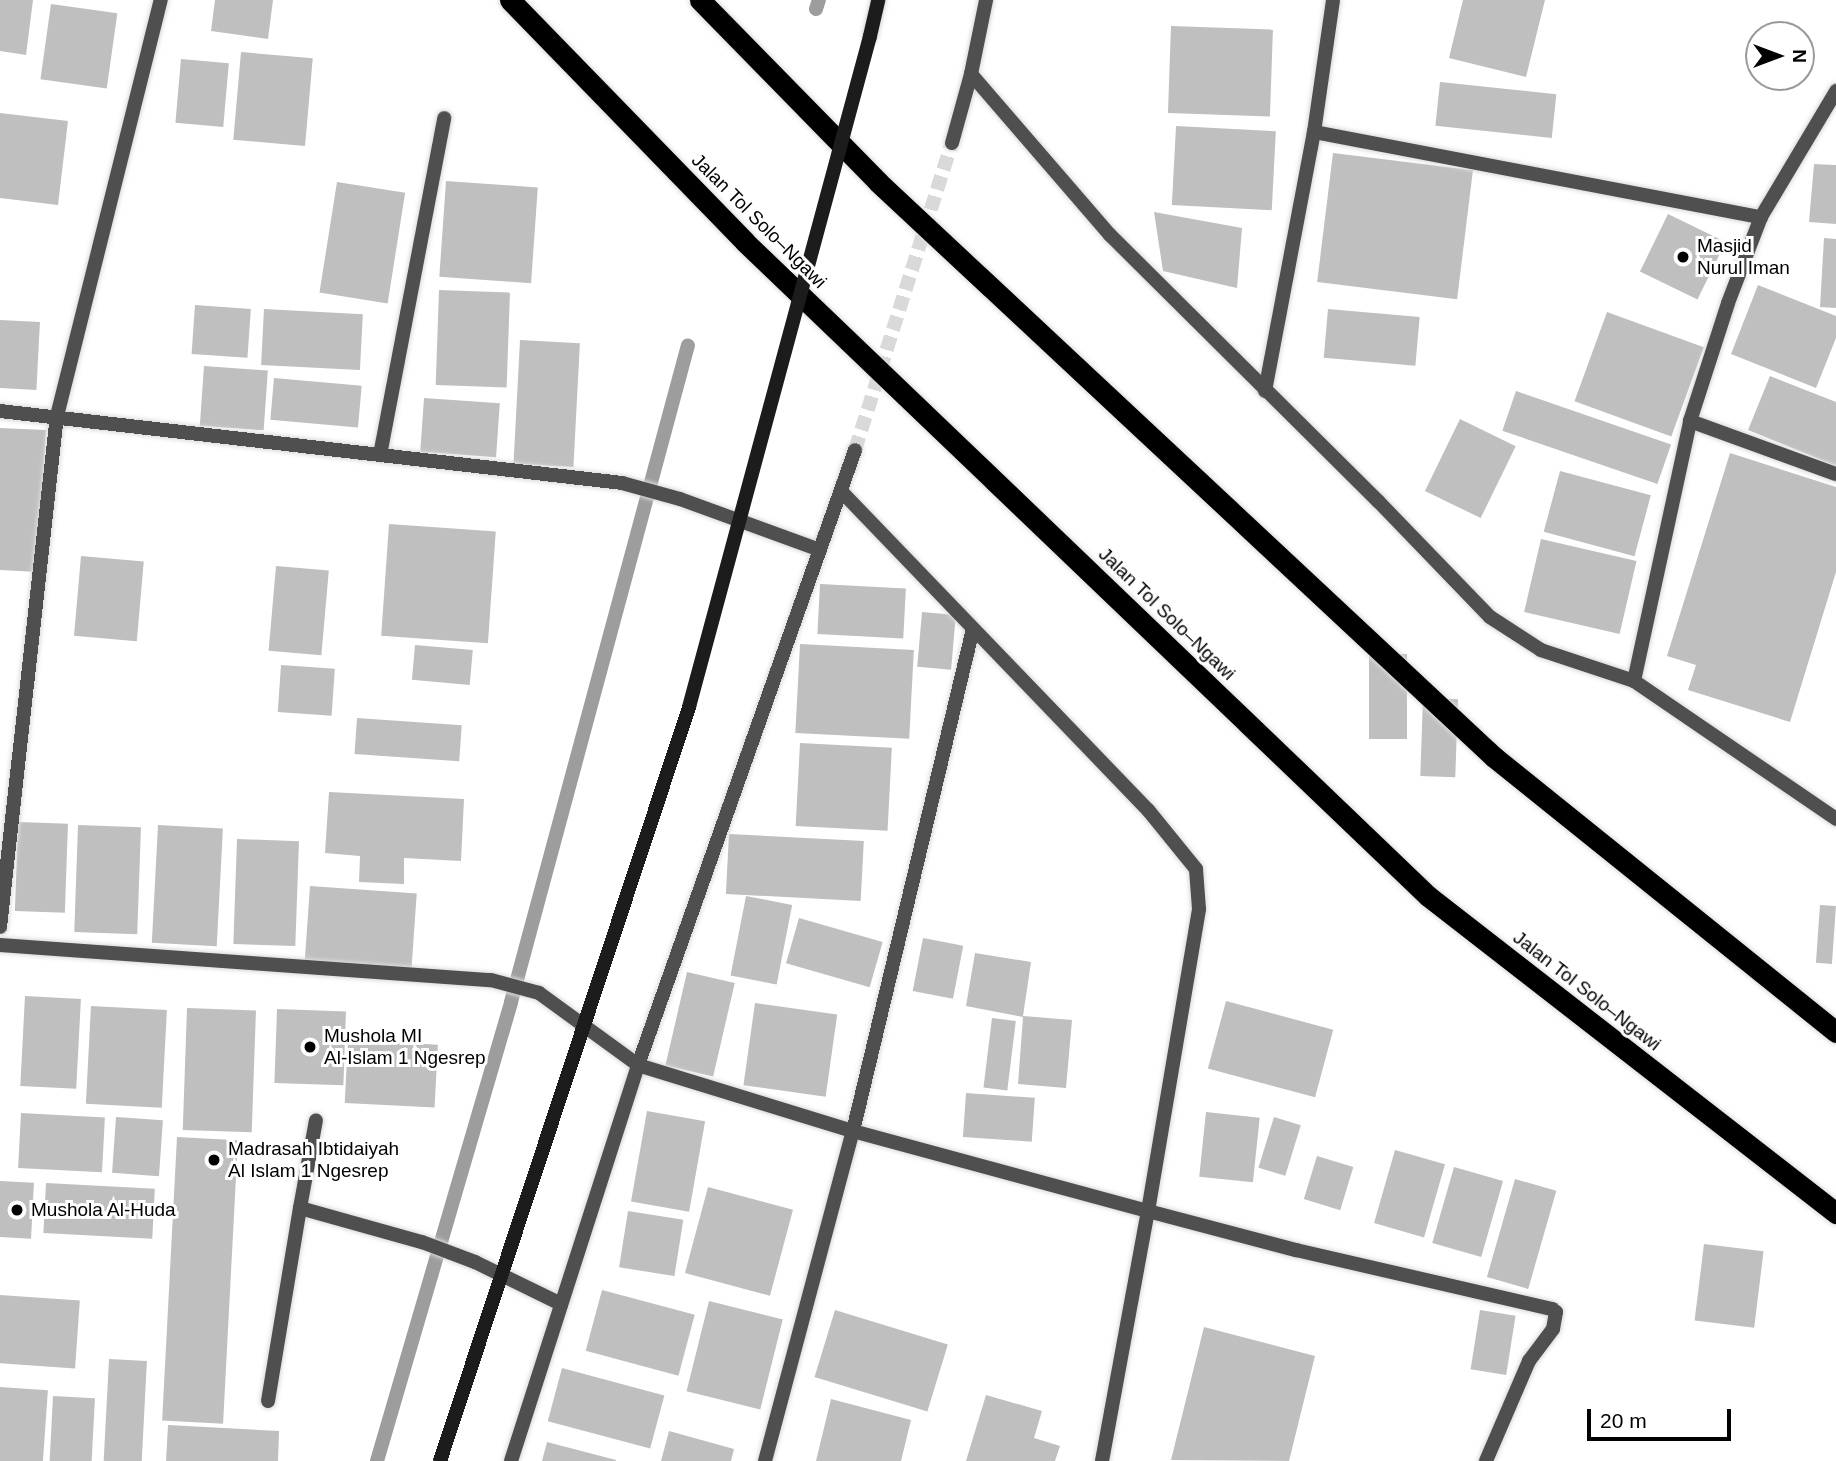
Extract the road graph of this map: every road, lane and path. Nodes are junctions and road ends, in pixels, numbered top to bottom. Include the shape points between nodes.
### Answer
1 (162, 0) edge
2 (510, 0) edge
3 (699, 0) edge
4 (878, 0) edge
5 (986, 0) edge
6 (1333, 0) edge
7 (971, 74) junction
8 (1836, 91) edge
9 (444, 118) dead end
10 (1314, 132) junction
11 (951, 143) tunnel mouth
12 (1761, 217) junction
13 (1265, 391) junction
14 (0, 411) edge
15 (57, 416) junction
16 (1690, 421) junction
17 (855, 450) tunnel mouth
18 (380, 455) junction
19 (1836, 474) edge
20 (841, 491) junction
21 (820, 550) junction
22 (973, 629) junction
23 (1634, 681) junction
24 (1836, 819) edge
25 (0, 927) edge
26 (0, 945) edge
27 (1836, 1032) edge
28 (638, 1065) junction
29 (316, 1120) dead end
30 (853, 1131) junction
31 (300, 1208) junction
32 (1148, 1212) junction
33 (1836, 1213) edge
34 (561, 1304) junction
35 (268, 1401) dead end
36 (440, 1461) edge
37 (511, 1461) edge
38 (765, 1461) edge
39 (1101, 1461) edge
40 (1486, 1461) edge

1 - 15 street
2 - 33 highway, Jalan Tol Solo–Ngawi via 745,242 1428,896
3 - 27 highway via 878,182 1494,757
4 - 36 main road, bridge via 689,707
5 - 7 street
6 - 10 street
7 - 11 street
7 - 13 street via 1110,236
8 - 12 street
9 - 18 street
10 - 12 street
10 - 13 street
12 - 16 street
13 - 23 street via 1490,617 1541,650
14 - 15 street
15 - 18 street
15 - 25 street
16 - 19 street
16 - 23 street
17 - 20 street
18 - 21 street via 622,483
20 - 21 street
20 - 22 street
21 - 28 street
22 - 30 street
22 - 32 street via 1148,810 1196,869 1199,909
23 - 24 street
26 - 28 street via 491,980 539,993
28 - 30 street
28 - 34 street
29 - 31 street
30 - 32 street
30 - 38 street
31 - 34 street via 422,1242
31 - 35 street
32 - 39 street
32 - 40 street via 1552,1308 1556,1312 1553,1329 1530,1361
34 - 37 street

